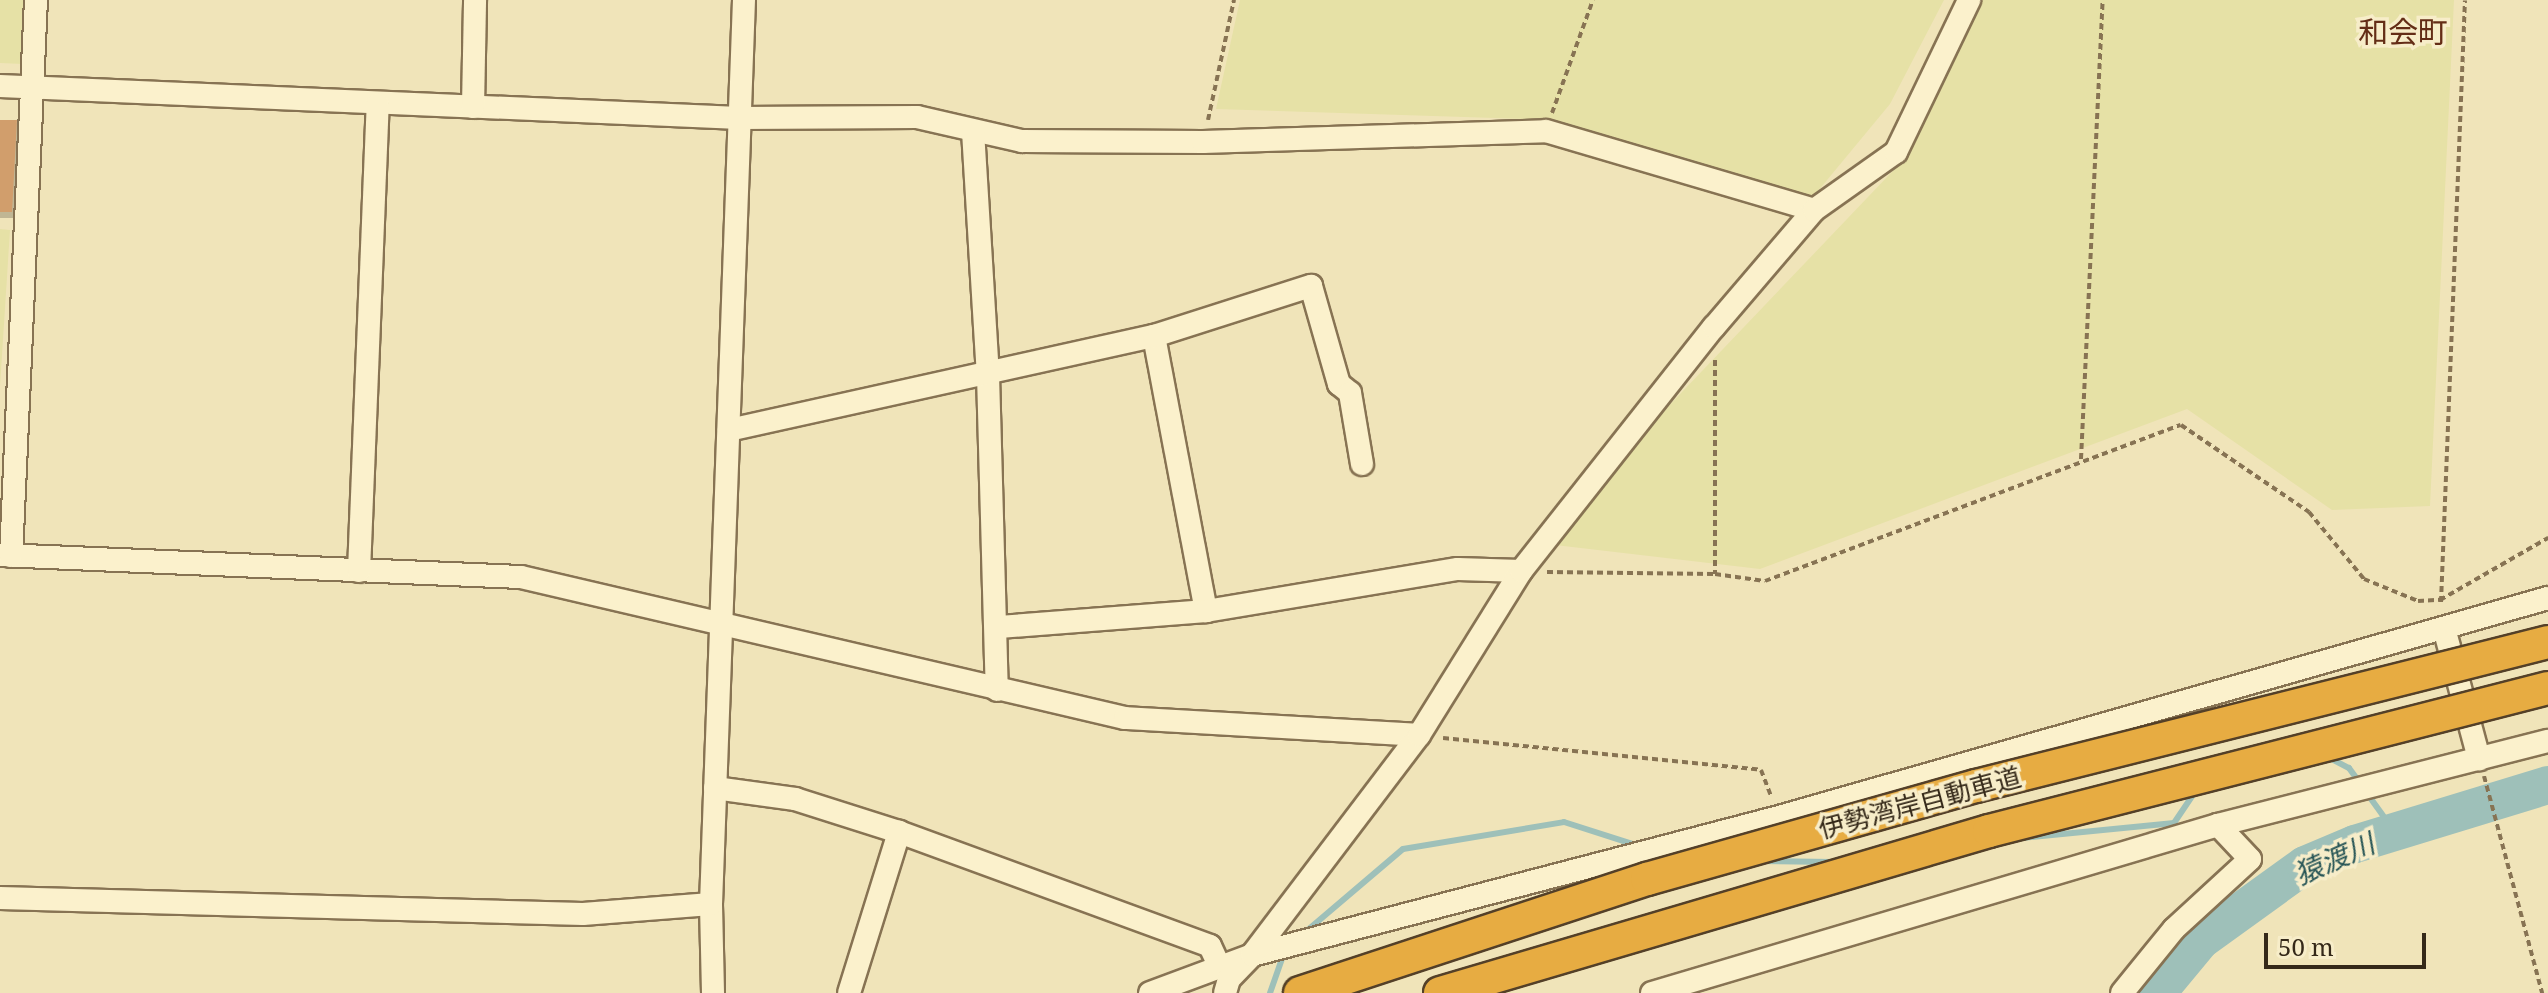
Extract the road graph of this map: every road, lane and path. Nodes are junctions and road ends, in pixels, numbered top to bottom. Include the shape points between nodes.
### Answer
1 (36, 0) edge
2 (475, 0) edge
3 (744, 0) edge
4 (1234, 0) edge
5 (1593, 0) edge
6 (1969, 0) edge
7 (2103, 0) edge
8 (2465, 0) edge
9 (0, 86) edge
10 (33, 87) junction
11 (378, 104) junction
12 (473, 107) junction
13 (739, 118) junction
14 (973, 131) junction
15 (1546, 131) junction
16 (1203, 142) junction
17 (1814, 210) junction
18 (1714, 327) junction
19 (1154, 336) junction
20 (988, 375) junction
21 (729, 430) junction
22 (2081, 459) junction
23 (1362, 464) dead end
24 (2548, 538) edge
25 (5, 555) edge
26 (359, 571) junction
27 (1521, 571) junction
28 (1715, 574) junction
29 (2548, 598) edge
30 (2440, 600) junction
31 (1206, 611) junction
32 (723, 627) junction
33 (999, 627) junction
34 (2444, 628) junction
35 (2548, 642) edge
36 (2548, 688) edge
37 (997, 690) junction
38 (1419, 735) junction
39 (2548, 741) edge
40 (2479, 759) junction
41 (715, 788) junction
42 (2488, 791) dead end
43 (1779, 817) junction
44 (2218, 825) junction
45 (899, 832) junction
46 (0, 898) edge
47 (711, 904) junction
48 (1252, 955) junction
49 (1219, 965) junction
50 (713, 993) edge
51 (849, 993) edge
52 (1150, 993) edge
53 (1225, 993) edge
54 (1300, 993) edge
55 (1440, 993) edge
56 (1652, 993) edge
57 (2122, 993) edge
58 (2542, 993) edge

1 - 10 street
2 - 12 street
3 - 13 street
4 - 16 path
5 - 15 path
6 - 17 street via 1896,152
7 - 22 path
8 - 30 path
9 - 10 street
10 - 11 street
10 - 25 street
11 - 12 street
11 - 26 street
12 - 13 street
13 - 14 street via 917,117
13 - 21 street
14 - 16 street via 1022,141
14 - 20 street
15 - 16 street
15 - 17 street
17 - 18 street
18 - 27 street
18 - 28 path
19 - 20 street
19 - 23 street via 1311,286 1339,384 1350,393
19 - 31 street
20 - 21 street
20 - 33 street
21 - 32 street
22 - 28 path via 1765,581
22 - 30 path via 2181,425 2309,512 2364,579 2418,601
24 - 30 path
25 - 26 street
26 - 32 street via 521,577
27 - 28 path
27 - 31 street via 1458,569
27 - 38 street
29 - 34 street
30 - 34 path
31 - 33 street
32 - 37 street
32 - 41 street
33 - 37 street
34 - 40 street
34 - 43 street
35 - 54 highway, 伊勢湾岸自動車道, bridge via 1916,803 1647,879
36 - 55 highway, 伊勢湾岸自動車道, bridge via 1989,831
37 - 38 street via 1125,718
38 - 43 path via 1761,770
38 - 48 street
39 - 40 street
40 - 44 street
41 - 45 street via 795,799
41 - 47 street
42 - 58 path
43 - 48 street
44 - 56 street
44 - 57 street via 2250,859 2174,929
45 - 49 street via 1210,946
45 - 51 street
46 - 47 street via 583,914
47 - 50 street
48 - 49 street
48 - 53 street via 1229,979
49 - 52 street

